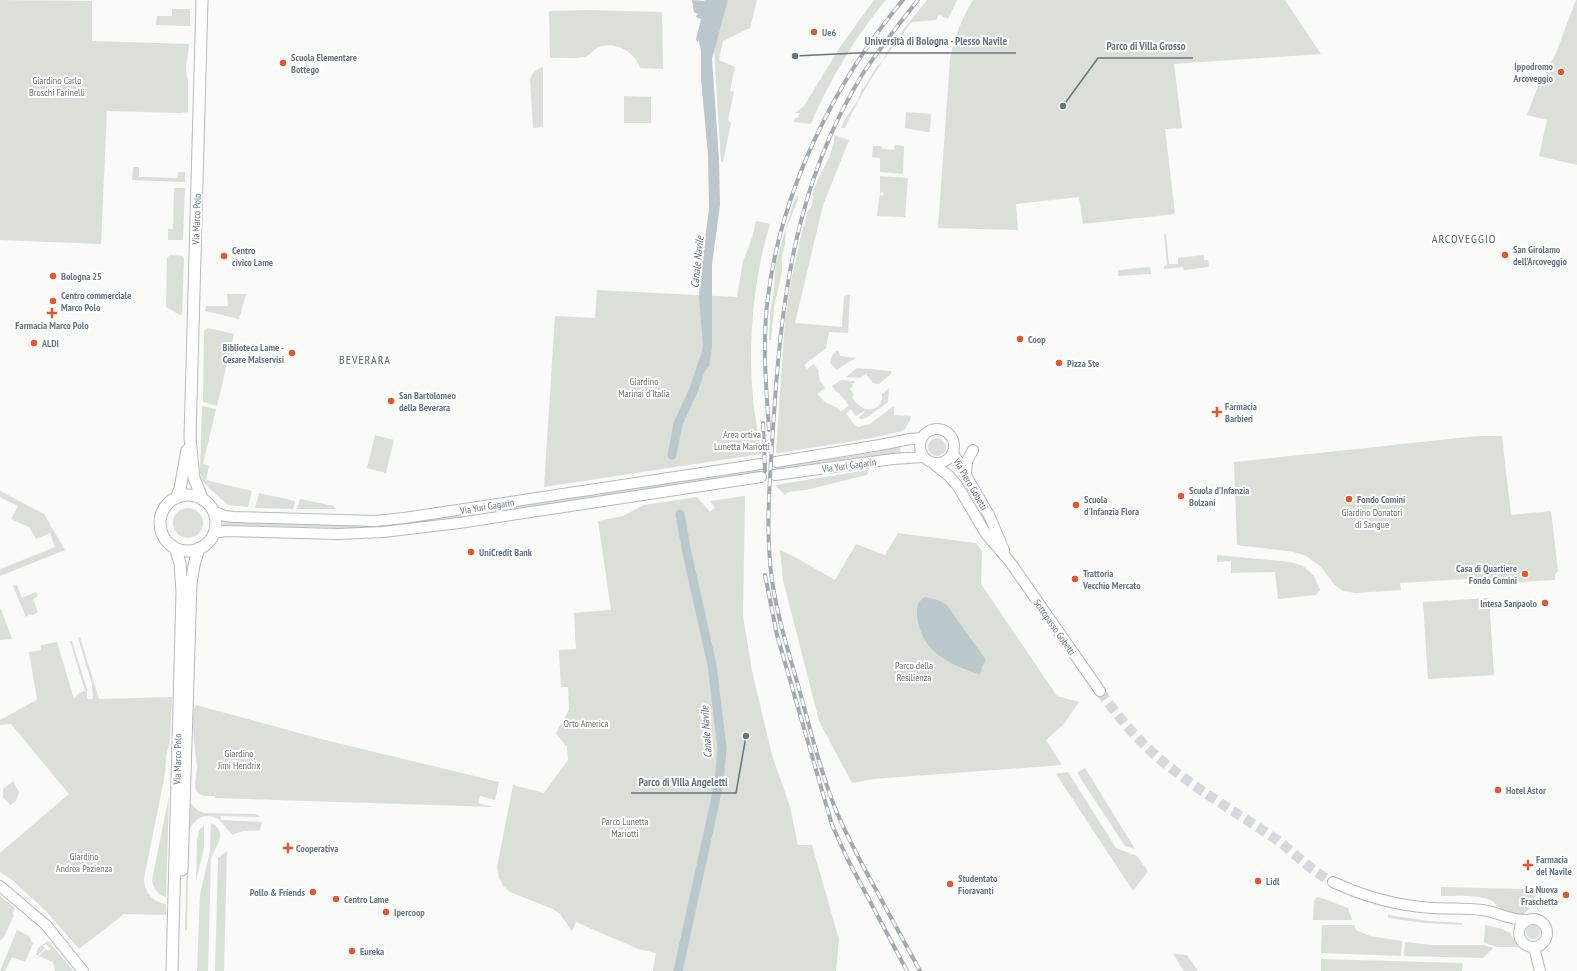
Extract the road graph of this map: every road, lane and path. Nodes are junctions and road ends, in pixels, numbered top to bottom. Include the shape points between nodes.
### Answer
1 (202, 0) edge
2 (190, 438) junction
3 (922, 438) junction
4 (973, 450) dead end
5 (953, 453) junction
6 (924, 457) junction
7 (776, 462) dead end
8 (934, 463) junction
9 (761, 464) dead end
10 (966, 474) junction
11 (775, 475) dead end
12 (761, 477) dead end
13 (176, 498) junction
14 (203, 500) junction
15 (212, 511) junction
16 (989, 515) joint
17 (214, 533) junction
18 (986, 534) joint
19 (175, 548) junction
20 (199, 548) junction
21 (1010, 562) junction
22 (1100, 691) tunnel mouth
23 (1333, 882) tunnel mouth
24 (0, 886) edge
25 (1501, 919) junction
26 (1526, 920) junction
27 (1518, 934) junction
28 (1534, 947) junction
29 (83, 971) edge
30 (172, 971) edge
31 (180, 971) edge
32 (1540, 971) edge

1 - 2 main road, Via Marco Polo
2 - 13 main road, Via Marco Polo
2 - 14 main road, Via Marco Polo via 194,478
3 - 5 main road via 936,429 947,432 954,441
3 - 6 main road via 920,450
3 - 7 main road, Via Yuri Gagarin
4 - 10 main road via 967,461
5 - 8 main road via 948,460
5 - 10 main road, Via Piero Gobetti
6 - 8 main road
6 - 11 main road, Via Yuri Gagarin
8 - 18 main road, Via Piero Gobetti via 957,485
9 - 15 main road, Via Yuri Gagarin via 404,518 375,520 234,517
10 - 16 main road, Via Piero Gobetti
12 - 17 main road, Via Yuri Gagarin via 459,523 383,532
13 - 14 main road via 190,495
13 - 19 main road via 164,509 160,523 164,538
14 - 15 main road
15 - 17 main road via 216,521
16 - 21 main road, Sottopasso Gobetti
17 - 20 main road via 207,543
18 - 21 main road, Sottopasso Gobetti
19 - 20 main road via 188,551
19 - 30 main road, Via Marco Polo via 180,563 182,592
20 - 31 main road, Via Marco Polo via 193,569 191,592
21 - 22 main road, Sottopasso Gobetti
23 - 25 main road via 1397,904 1471,909
24 - 29 main road via 46,925
25 - 26 main road
25 - 27 main road
26 - 27 main road via 1520,926
26 - 28 main road via 1538,920 1546,929 1545,940
27 - 28 main road via 1523,943
28 - 32 main road

